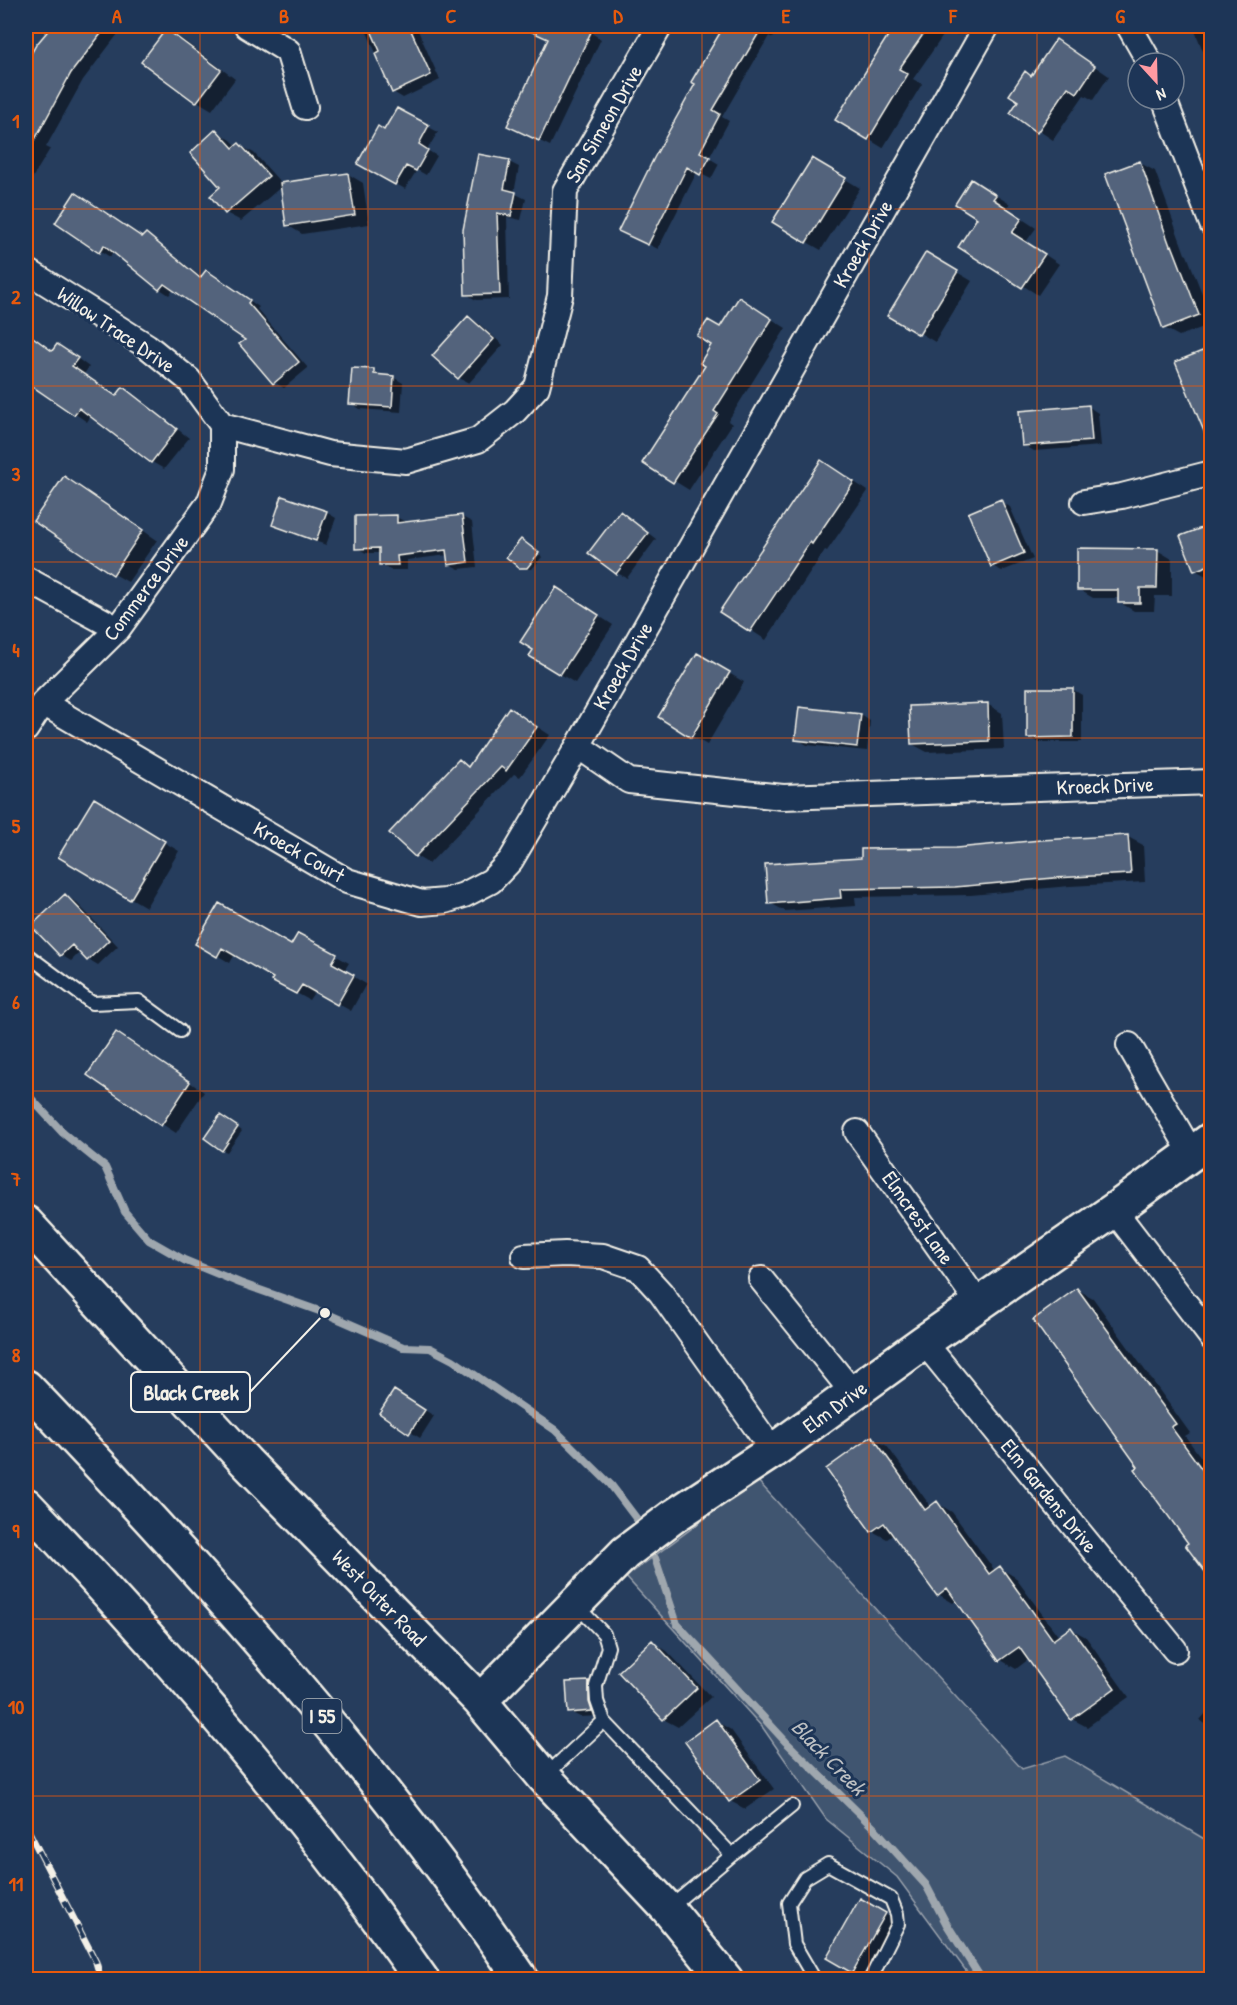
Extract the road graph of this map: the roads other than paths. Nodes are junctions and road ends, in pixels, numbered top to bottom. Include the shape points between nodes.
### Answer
1 (247, 26) edge
2 (660, 26) edge
3 (987, 26) edge
4 (1129, 26) edge
5 (1144, 51) edge
6 (305, 107) dead end
7 (1169, 111) edge
8 (1212, 224) edge
9 (26, 270) edge
10 (222, 425) junction
11 (1212, 474) edge
12 (1084, 502) dead end
13 (26, 579) edge
14 (118, 629) junction
15 (43, 703) junction
16 (26, 729) edge
17 (578, 746) junction
18 (1212, 783) edge
19 (26, 954) edge
20 (180, 1031) dead end
21 (1129, 1045) dead end
22 (857, 1132) dead end
23 (1202, 1147) edge
24 (1114, 1210) junction
25 (26, 1223) edge
26 (524, 1256) dead end
27 (761, 1279) dead end
28 (979, 1304) junction
29 (1212, 1338) edge
30 (924, 1342) junction
31 (26, 1388) edge
32 (854, 1394) junction
33 (773, 1451) junction
34 (26, 1505) edge
35 (575, 1604) junction
36 (1175, 1650) dead end
37 (480, 1701) junction
38 (604, 1721) junction
39 (544, 1777) junction
40 (792, 1806) dead end
41 (732, 1855) junction
42 (668, 1909) junction
43 (422, 1980) edge
44 (522, 1980) edge
45 (726, 1980) edge
46 (814, 1980) edge
47 (870, 1980) edge

1 - 6 street via 288,51
2 - 10 street, San Simeon Drive via 565,191 560,296 537,387 515,411 478,440 406,461 330,454
3 - 17 street, Kroeck Drive
4 - 5 street
7 - 8 street
9 - 10 street, Willow Trace Drive via 147,346 189,380
10 - 14 street, Commerce Drive via 222,469 209,503
11 - 12 street
13 - 14 street
14 - 15 street, Commerce Drive
15 - 16 street, Commerce Drive
15 - 17 street, Kroeck Court via 346,881 422,903 464,895 491,881 511,860
17 - 18 street, Kroeck Drive via 628,781 783,797
19 - 20 lane via 92,1003 139,1001
21 - 23 street
22 - 28 street, Elmcrest Lane
23 - 24 main road, Elm Drive
24 - 28 main road, Elm Drive
24 - 29 street
25 - 37 main road, West Outer Road via 246,1462
26 - 33 street via 603,1256 638,1269 661,1293
27 - 32 street
28 - 30 main road, Elm Drive
30 - 32 main road, Elm Drive
30 - 36 street, Elm Gardens Drive
31 - 44 main road, I 55 via 178,1549 344,1741
32 - 33 main road, Elm Drive
33 - 35 main road, Elm Drive via 625,1553
34 - 43 main road via 245,1749
35 - 37 main road, Elm Drive
35 - 38 lane via 604,1634 608,1647 596,1686
37 - 39 main road, West Outer Road
38 - 39 lane
38 - 41 lane
39 - 42 main road, West Outer Road
40 - 41 lane
41 - 42 lane
42 - 45 main road, West Outer Road
46 - 47 lane via 794,1944 789,1903 805,1878 828,1864 891,1899 897,1914 898,1924

